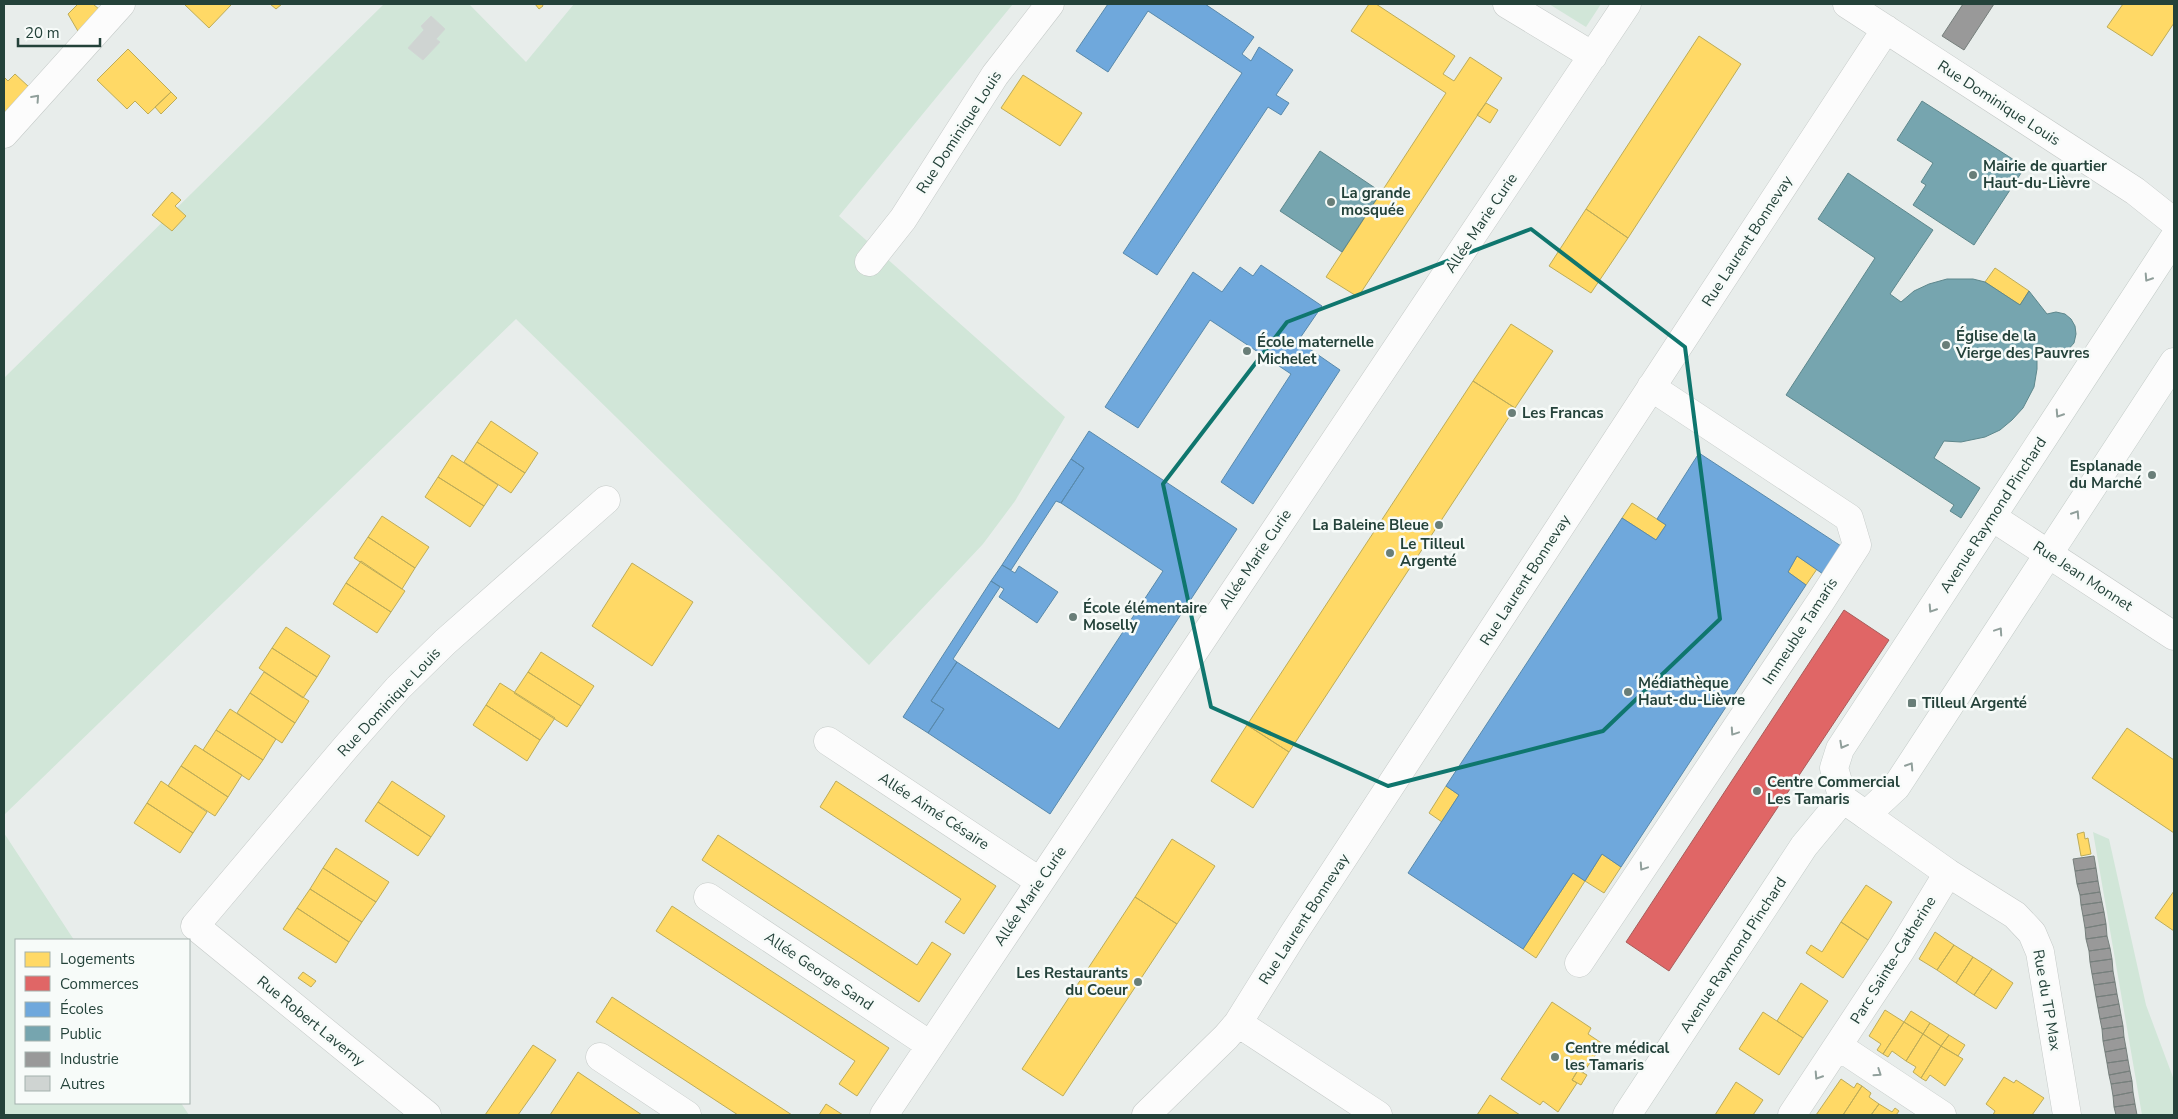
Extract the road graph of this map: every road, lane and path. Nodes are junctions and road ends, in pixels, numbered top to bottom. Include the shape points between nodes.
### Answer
1 (121, 4) edge
2 (1050, 4) edge
3 (1506, 4) edge
4 (1627, 4) edge
5 (1847, 4) edge
6 (1886, 29) junction
7 (1593, 56) junction
8 (4, 134) edge
9 (2174, 222) edge
10 (2174, 238) edge
11 (869, 262) dead end
12 (2174, 362) edge
13 (1651, 387) junction
14 (606, 500) dead end
15 (1992, 516) junction
16 (2050, 555) junction
17 (2174, 636) edge
18 (828, 742) dead end
19 (1843, 799) junction
20 (1866, 815) junction
21 (1958, 880) junction
22 (1039, 881) junction
23 (708, 897) dead end
24 (195, 926) joint
25 (1579, 962) dead end
26 (1238, 1023) junction
27 (930, 1044) junction
28 (1838, 1046) junction
29 (600, 1057) dead end
30 (427, 1115) edge
31 (687, 1115) edge
32 (884, 1115) edge
33 (1146, 1115) edge
34 (1378, 1115) edge
35 (1628, 1115) edge
36 (1792, 1115) edge
37 (1942, 1115) edge
38 (2067, 1115) edge

8 -> 1 street
2 - 11 street, Rue Dominique Louis via 995,75 903,219
3 - 7 street
4 - 7 street, Allée Marie Curie
5 - 6 street, Rue Dominique Louis
6 - 9 street, Rue Dominique Louis via 2135,191
6 - 13 street, Rue Laurent Bonnevay
7 - 22 street, Allée Marie Curie
10 -> 15 street, Avenue Raymond Pinchard
16 -> 12 street
13 -> 25 street, Immeuble Tamaris via 1849,518 1856,545
13 - 26 street, Rue Laurent Bonnevay
14 - 24 street, Rue Dominique Louis via 445,642 398,688
15 - 16 street, Rue Jean Monnet
15 -> 19 street, Avenue Raymond Pinchard via 1840,749 1834,768
16 - 17 street, Rue Jean Monnet
20 -> 16 street via 1896,787
18 - 22 street, Allée Aimé Césaire
19 - 20 street
19 - 35 street, Avenue Raymond Pinchard via 1804,846
20 - 21 street
21 - 28 street, Parc Sainte-Catherine via 1901,950
21 - 38 street, Rue du TP Max via 2015,915 2032,932 2040,952
22 - 27 street, Allée Marie Curie
23 - 27 street, Allée George Sand
24 - 30 street, Rue Robert Laverny
26 - 33 street, Rue Laurent Bonnevay
26 - 34 street
27 - 32 street, Allée Marie Curie
28 -> 36 street, Parc Sainte-Catherine
28 -> 37 street
29 - 31 street

